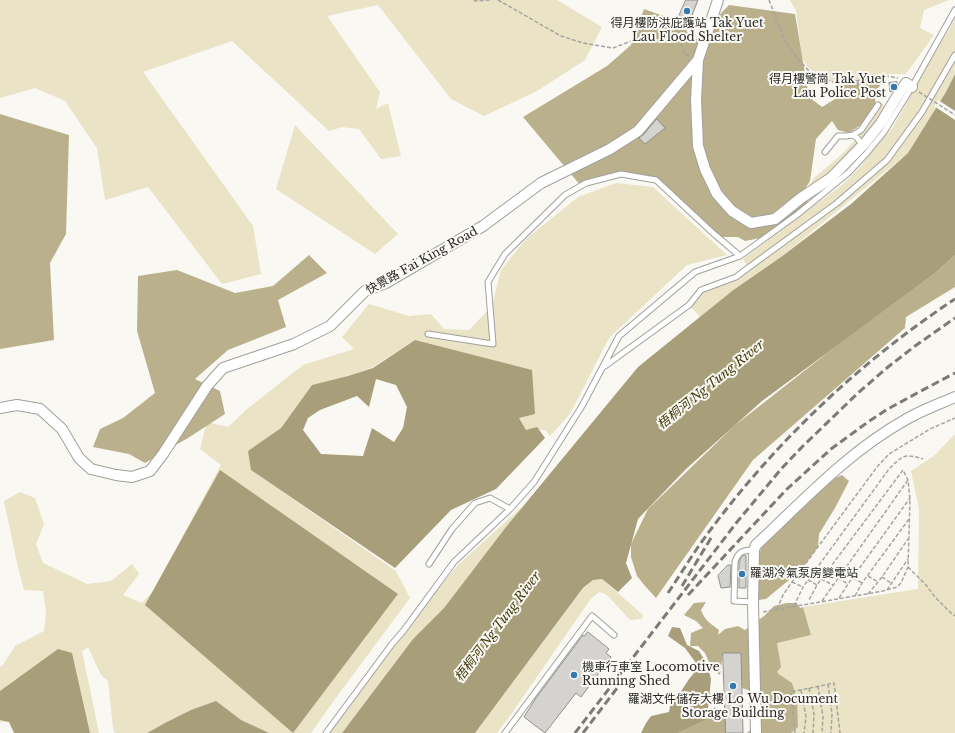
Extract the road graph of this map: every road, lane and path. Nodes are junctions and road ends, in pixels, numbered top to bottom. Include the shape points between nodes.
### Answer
1 (474, 0) edge
2 (490, 0) edge
3 (498, 0) edge
4 (718, 0) edge
5 (769, 0) edge
6 (955, 10) edge
7 (955, 55) edge
8 (698, 60) junction
9 (856, 81) junction
10 (912, 87) junction
11 (878, 105) joint
12 (955, 115) edge
13 (853, 135) junction
14 (863, 146) junction
15 (825, 152) dead end
16 (740, 256) junction
17 (428, 334) dead end
18 (602, 368) junction
19 (955, 397) edge
20 (0, 408) edge
21 (955, 418) edge
22 (923, 459) dead end
23 (908, 480) junction
24 (910, 498) junction
25 (510, 508) junction
26 (909, 518) junction
27 (909, 538) junction
28 (754, 550) junction
29 (908, 559) junction
30 (429, 564) dead end
31 (908, 567) junction
32 (868, 576) junction
33 (882, 577) junction
34 (838, 578) junction
35 (853, 578) junction
36 (821, 579) junction
37 (808, 580) junction
38 (792, 582) junction
39 (878, 582) junction
40 (862, 583) junction
41 (891, 583) junction
42 (848, 584) junction
43 (816, 585) junction
44 (833, 585) junction
45 (803, 587) junction
46 (887, 590) junction
47 (868, 594) junction
48 (854, 596) junction
49 (839, 598) junction
50 (809, 600) dead end
51 (822, 601) junction
52 (753, 602) junction
53 (794, 606) junction
54 (777, 609) junction
55 (763, 612) dead end
56 (955, 616) edge
57 (614, 635) dead end
58 (828, 684) junction
59 (818, 686) junction
60 (809, 688) junction
61 (801, 690) junction
62 (326, 733) edge
63 (505, 733) edge
64 (756, 733) edge
65 (795, 733) edge
66 (804, 733) edge
67 (813, 733) edge
68 (822, 733) edge
69 (831, 733) edge
70 (840, 733) edge

1 - 2 path
3 - 8 path via 561,36 614,48 671,26 679,32 684,54
4 - 8 street
5 - 9 path via 784,39 810,71 837,84
6 - 10 lane
7 - 18 lane via 922,112 887,160 837,203 736,277 702,290 689,304
8 - 14 street via 698,146 705,169 717,194 732,212 752,223 775,219 831,178
8 - 20 street, 快景路 Fai King Road via 638,131 610,149 541,183 483,226 386,283 365,291 330,326 294,344 223,368 207,386 150,471 132,477 90,469 79,458 62,429 40,408 17,405
9 - 10 path via 893,76
9 - 11 path
10 - 12 path, bridge
10 - 14 street via 896,98
10 - 16 lane via 884,132 848,173 798,214
11 - 13 lane via 860,130
13 - 14 lane
13 - 15 lane via 838,136
16 - 17 lane via 656,180 621,174 586,183 565,195 506,254 488,282 493,344
16 - 18 lane via 695,272 620,336
18 - 25 lane via 582,406 534,482
19 - 28 street via 906,419 850,458 756,545
21 - 38 path via 930,429 889,454
22 - 37 path via 905,456 898,460
23 - 24 path
23 - 34 path
23 - 36 path via 903,470
24 - 26 path
24 - 35 path
25 - 30 lane via 490,498 475,503 452,529
25 - 62 lane via 454,562
26 - 27 path
26 - 32 path
27 - 29 path
27 - 33 path
28 - 52 street
28 - 52 lane via 741,552 735,562 734,601
29 - 31 path
29 - 41 path
31 - 46 path via 897,587
31 - 56 path
32 - 39 path
32 - 40 path
33 - 39 path
33 - 41 path
34 - 42 path
34 - 44 path
35 - 40 path
35 - 42 path
36 - 43 path
36 - 44 path
37 - 43 path
37 - 45 path
38 - 45 path
38 - 54 path
39 - 47 path
40 - 48 path
41 - 46 path
42 - 49 path
43 - 50 path
44 - 51 path
45 - 53 path
46 - 47 path
47 - 48 path
48 - 49 path
49 - 51 path
51 - 53 path
52 - 64 street
53 - 54 path
54 - 55 path
57 - 63 lane via 592,616
58 - 59 path
58 - 69 path via 832,714
58 - 70 path via 834,683
59 - 60 path
59 - 68 path via 823,717
60 - 61 path
60 - 67 path via 814,714
61 - 65 path via 791,692
61 - 66 path via 806,717

